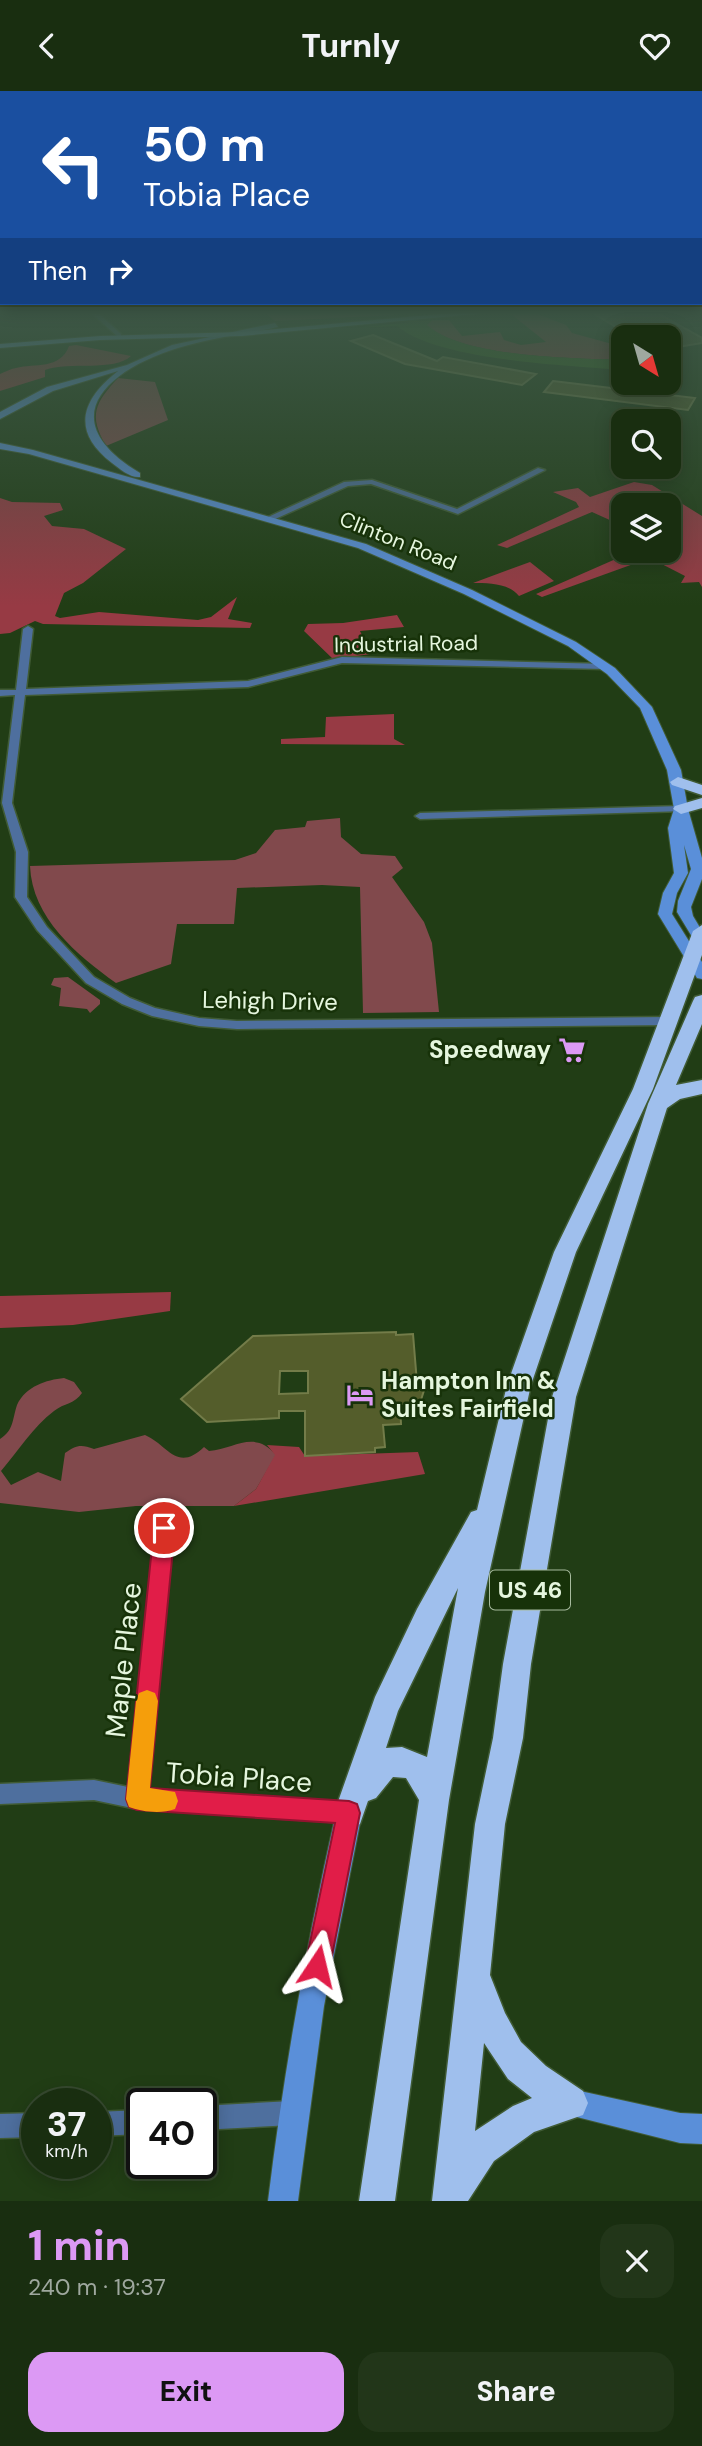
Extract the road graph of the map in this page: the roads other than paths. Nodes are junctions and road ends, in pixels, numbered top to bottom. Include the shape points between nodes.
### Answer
1 (91, 408) edge
2 (0, 446) edge
3 (541, 470) dead end
4 (120, 472) junction
5 (270, 518) junction
6 (28, 629) dead end
7 (604, 666) junction
8 (20, 692) junction
9 (0, 693) edge
10 (678, 782) junction
11 (702, 790) edge
12 (702, 803) edge
13 (681, 809) junction
14 (420, 816) dead end
15 (701, 937) edge
16 (698, 967) edge
17 (702, 1001) edge
18 (669, 1021) junction
19 (702, 1087) edge
20 (658, 1104) junction
21 (491, 1501) junction
22 (164, 1528) dead end
23 (0, 1794) edge
24 (137, 1799) junction
25 (433, 1800) junction
26 (349, 1813) junction
27 (474, 1973) junction
28 (571, 2103) junction
29 (292, 2113) junction
30 (217, 2117) edge
31 (21, 2125) edge
32 (0, 2126) edge
33 (702, 2129) edge
34 (450, 2198) edge
35 (283, 2201) edge
36 (377, 2201) edge

1 - 4 street via 93,437
2 - 4 street
3 - 5 street via 458,512 372,482 359,482
4 - 5 street, Clinton Road
5 - 7 street, Clinton Road via 396,559 541,628
6 - 8 street, Lehigh Drive
7 - 8 street, Industrial Road via 342,660 248,684
7 - 10 street, Clinton Road via 646,707
8 - 9 street, Industrial Road
8 - 18 street, Lehigh Drive via 7,803 22,852 22,897 67,958 90,980 126,1001 152,1012 237,1025
10 - 11 highway
10 - 13 street, Clinton Road
12 - 13 highway
13 - 14 street
13 - 15 street via 698,869 684,915
13 - 16 street via 675,828 681,873 665,913
15 - 16 highway, US 46
16 - 18 highway, US 46
17 - 20 highway, US 46
18 - 21 highway, US 46 via 643,1089 565,1252 519,1385
19 - 20 highway via 674,1093
20 - 27 highway, US 46 via 564,1397 490,1824
21 - 25 highway, US 46
21 - 26 highway via 385,1707
22 - 24 street, Maple Place
23 - 24 street, Tobia Place via 94,1790
24 - 26 street, Tobia Place
25 - 26 highway via 425,1774 397,1760 381,1764
25 - 36 highway, US 46
26 - 29 street via 325,1917
27 - 28 highway via 503,2048 536,2082
27 - 34 highway, US 46
28 - 33 street
28 - 34 highway via 525,2118 481,2148
29 - 30 street
29 - 35 street
31 - 32 street

